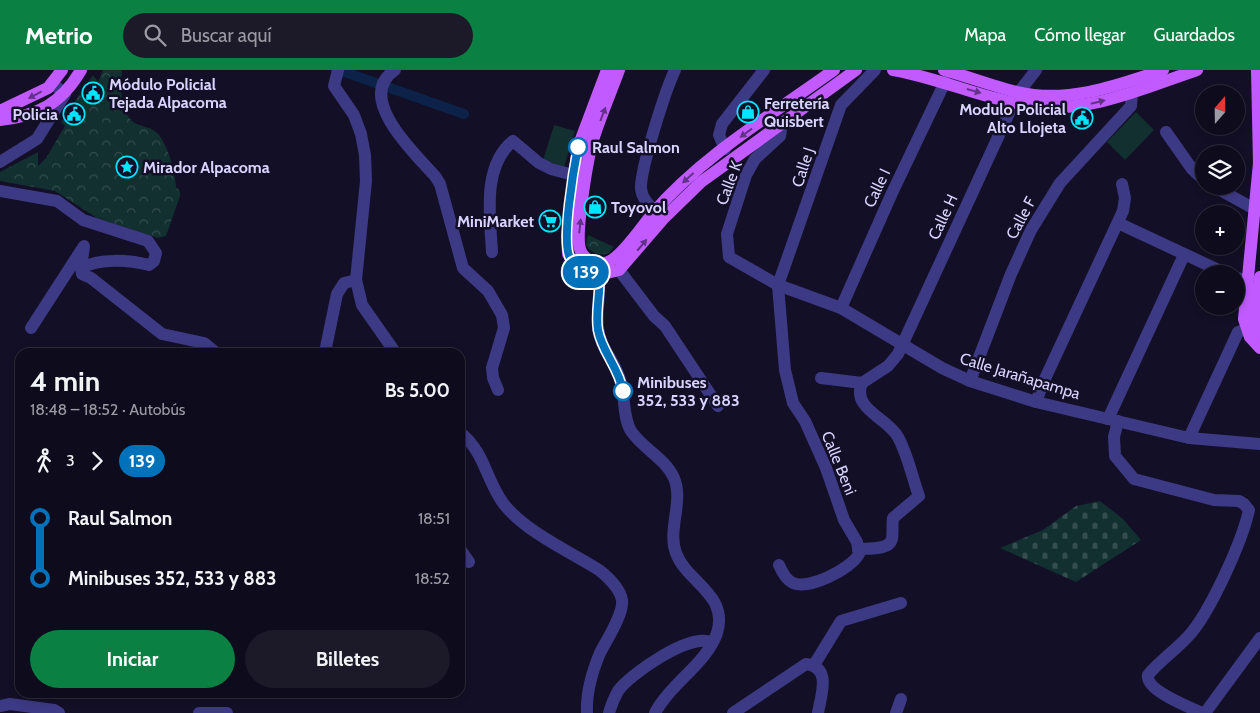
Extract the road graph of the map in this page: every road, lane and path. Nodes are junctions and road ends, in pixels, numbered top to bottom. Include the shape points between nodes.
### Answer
1 (62, 70) edge
2 (81, 70) edge
3 (395, 70) edge
4 (606, 70) edge
5 (619, 70) edge
6 (676, 70) edge
7 (764, 70) edge
8 (834, 70) edge
9 (856, 70) edge
10 (875, 70) edge
11 (893, 70) edge
12 (1036, 70) edge
13 (1163, 70) edge
14 (1197, 70) edge
15 (1256, 70) edge
16 (337, 74) edge
17 (945, 76) edge
18 (52, 83) junction
19 (1130, 87) junction
20 (65, 94) junction
21 (1017, 98) junction
22 (0, 111) edge
23 (0, 120) edge
24 (771, 123) junction
25 (1166, 132) dead end
26 (728, 154) junction
27 (0, 162) edge
28 (1195, 172) edge
29 (580, 177) junction
30 (1122, 184) dead end
31 (0, 191) edge
32 (1229, 195) edge
33 (1258, 207) edge
34 (659, 215) junction
35 (1118, 222) junction
36 (727, 234) joint
37 (492, 252) dead end
38 (1184, 255) junction
39 (1207, 265) edge
40 (81, 268) junction
41 (599, 269) junction
42 (619, 270) junction
43 (1251, 279) edge
44 (356, 280) junction
45 (778, 285) junction
46 (841, 308) junction
47 (31, 328) dead end
48 (1254, 329) edge
49 (902, 345) junction
50 (210, 348) edge
51 (326, 348) edge
52 (392, 348) edge
53 (1260, 348) edge
54 (821, 378) dead end
55 (970, 381) junction
56 (862, 383) junction
57 (498, 390) dead end
58 (1036, 402) junction
59 (718, 406) dead end
60 (1113, 420) junction
61 (465, 437) edge
62 (1189, 438) junction
63 (1260, 444) edge
64 (858, 549) junction
65 (465, 556) edge
66 (469, 562) dead end
67 (779, 565) dead end
68 (901, 603) dead end
69 (1260, 638) edge
70 (712, 643) junction
71 (814, 665) junction
72 (901, 699) dead end
73 (0, 706) edge
74 (30, 710) edge
75 (59, 713) edge
76 (199, 713) edge
77 (227, 713) edge
78 (588, 713) edge
79 (610, 713) edge
80 (655, 713) edge
81 (734, 713) edge
82 (818, 713) edge
83 (896, 713) edge
84 (1203, 713) edge

1 - 18 main road
2 - 20 main road
3 - 57 street via 383,85 381,101 396,130 440,184 463,268 488,291 502,316 504,328 492,368 492,378
4 - 29 main road via 578,147
29 -> 5 main road
6 - 34 street via 648,149 642,179 644,200
7 - 26 street via 722,124 719,135
8 - 24 main road
9 - 24 main road
10 - 45 street, Calle J via 841,105
11 - 17 main road
12 - 21 street, Calle H
13 - 19 main road
14 - 19 main road
15 - 33 main road
16 - 44 street via 334,86 354,115 365,155 366,181
17 - 21 main road
17 - 46 street, Calle I
18 - 20 street
18 -> 22 main road via 48,88
19 - 21 main road
19 - 55 street, Calle F via 1131,106 1060,183 1032,230 1011,274
20 - 23 main road via 33,113
20 - 27 street via 37,139
21 - 49 street, Calle H
24 - 26 main road
24 - 36 street, Calle K via 781,130 780,136 751,164
25 - 28 street
26 - 34 main road via 693,174
29 - 37 street via 539,163 514,141 502,150 490,185
29 - 41 main road via 566,236 568,254 579,268
30 - 35 street via 1125,198
31 - 40 street via 57,200 83,220 148,242 156,253 149,265 131,260 98,261
32 - 33 street
33 - 43 main road
34 - 41 main road
42 -> 34 main road
35 - 38 street
35 - 58 street
36 - 45 street, Calle Jarañapampa via 729,256
38 - 39 street
38 - 60 street
40 - 47 street via 84,246
40 - 50 street via 82,274 162,334 204,343
41 - 42 main road
41 - 70 street via 598,328 602,346 621,381 627,422 638,439 668,469 676,487 676,554 719,610 717,633
42 - 59 street via 665,326
43 - 48 main road
44 - 51 street via 344,283 339,289
44 - 52 street via 362,305
45 - 46 street, Calle Jarañapampa
45 - 64 street, Calle Beni via 785,370 793,402 812,437
46 - 49 street, Calle Jarañapampa
48 - 53 main road via 1253,342
48 - 62 street via 1238,332
49 - 55 street, Calle Jarañapampa
49 - 56 street, Calle H via 888,366
54 - 56 street
55 - 58 street, Calle Jarañapampa
56 - 64 street via 860,398 898,435 919,496 893,518 892,540 888,545
58 - 60 street, Calle Jarañapampa
60 - 62 street, Calle Jarañapampa
60 - 84 street via 1115,456 1134,479 1214,500 1238,502 1249,510 1218,588 1200,622 1148,674 1150,684
61 - 78 street via 476,448 502,502 517,519 610,578 620,595 620,612 600,654 588,691
62 - 63 street, Calle Jarañapampa
64 - 67 street via 857,558 842,570 801,585 786,578
65 - 66 street
68 - 71 street via 841,621
69 - 84 street
70 - 79 street via 694,641 639,671 619,690
70 - 80 street via 668,692
71 - 81 street via 799,667
71 - 82 street via 822,672 823,678
72 - 83 street
73 - 74 street via 10,704
74 - 75 street
76 - 77 street

